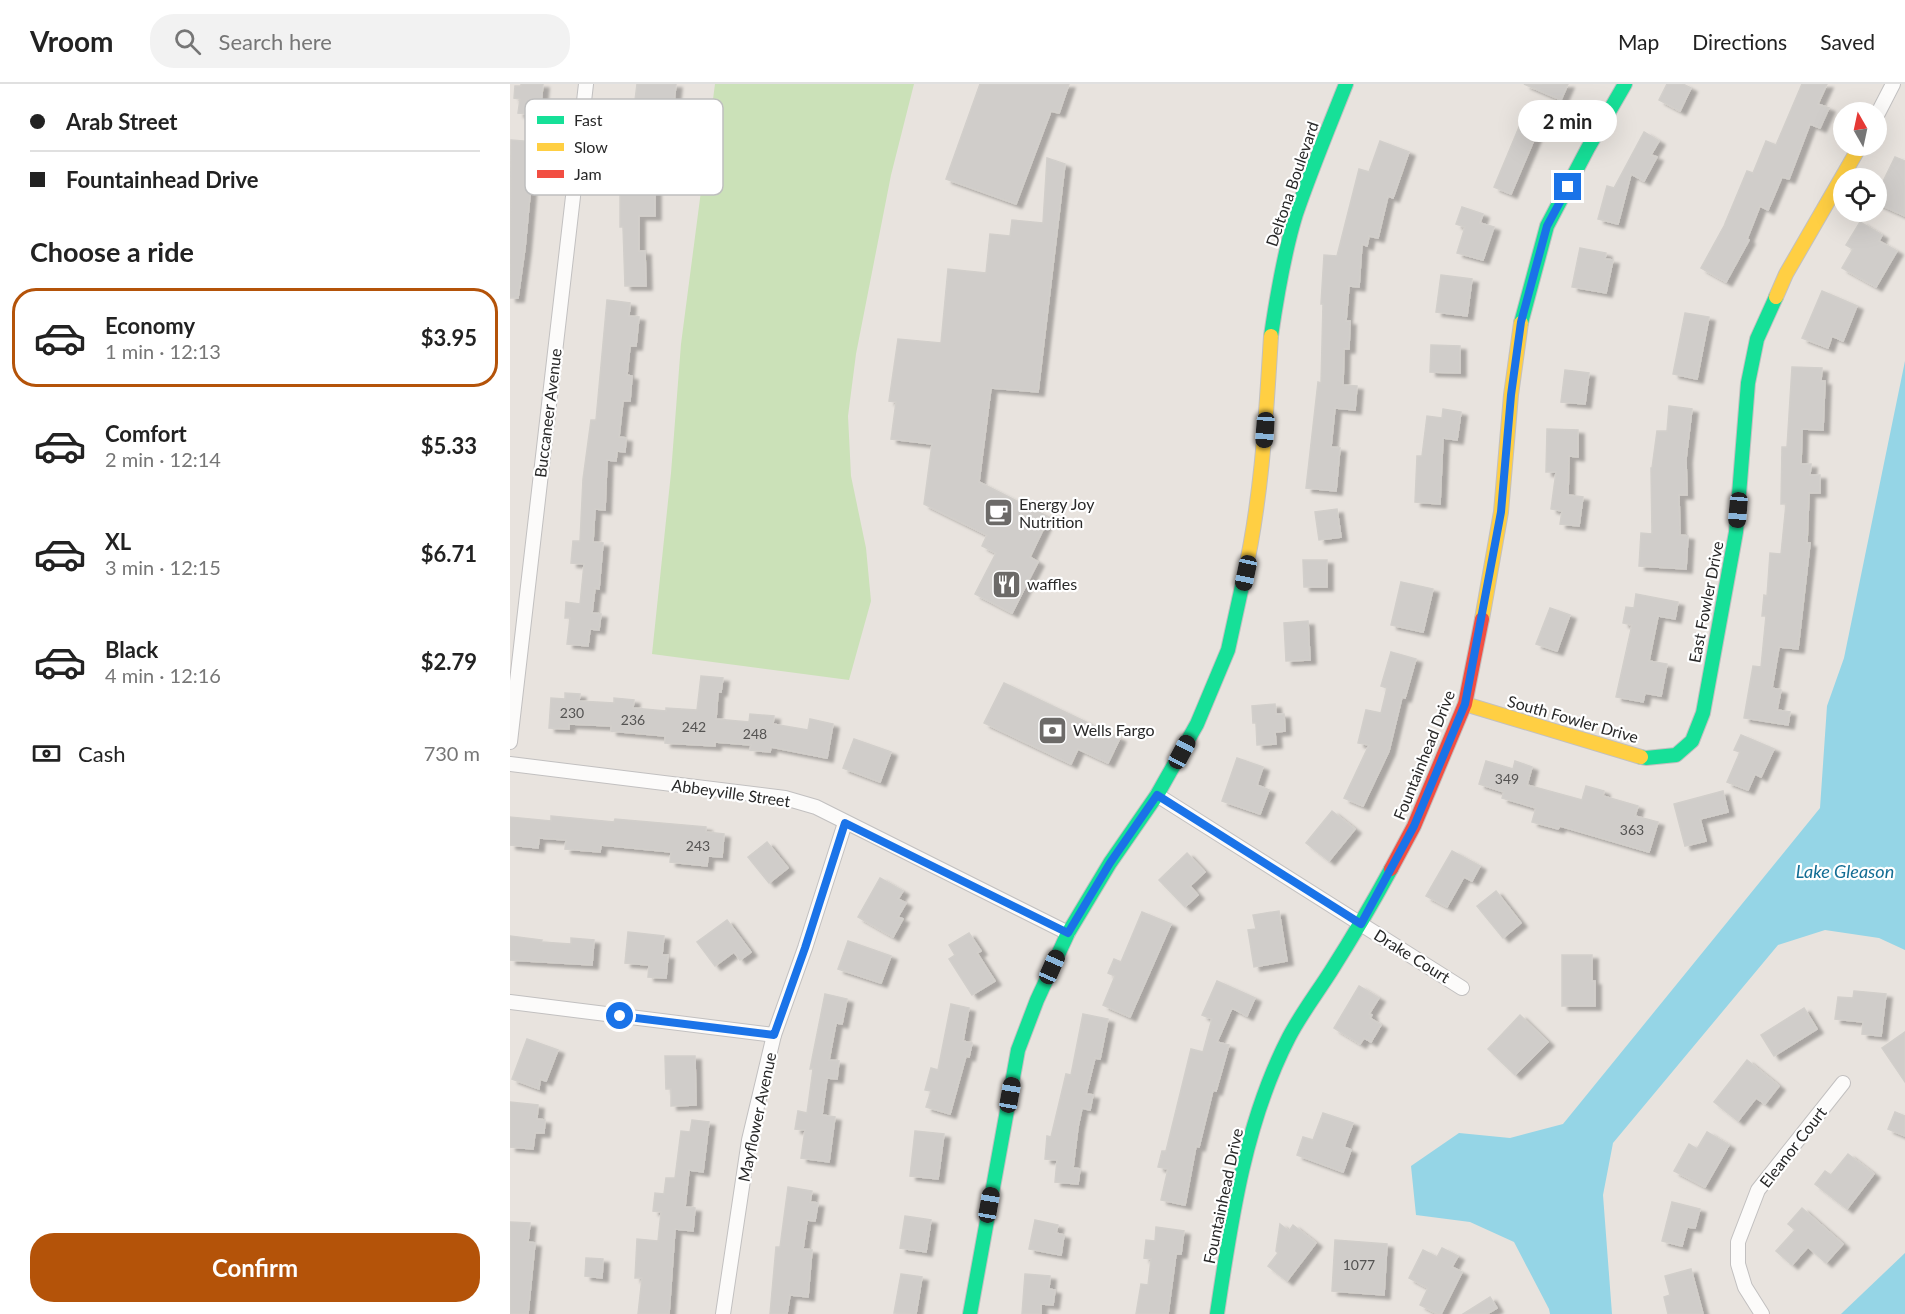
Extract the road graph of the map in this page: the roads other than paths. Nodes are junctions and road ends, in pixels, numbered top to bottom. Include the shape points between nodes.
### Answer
1 (586, 84) edge
2 (1346, 84) edge
3 (1625, 84) edge
4 (1893, 84) edge
5 (584, 99) edge
6 (1884, 102) edge
7 (1854, 156) edge
8 (573, 195) edge
9 (1465, 704) junction
10 (510, 742) edge
11 (1673, 755) joint
12 (510, 764) edge
13 (1157, 795) junction
14 (845, 823) junction
15 (1361, 924) junction
16 (1068, 933) junction
17 (1462, 988) dead end
18 (510, 1002) edge
19 (774, 1035) junction
20 (1843, 1083) dead end
21 (1221, 1313) edge
22 (723, 1314) edge
23 (970, 1314) edge
24 (1762, 1314) edge

1 - 5 street, Buccaneer Avenue
2 - 13 street, Deltona Boulevard via 1296,215 1283,264 1271,335 1263,463 1254,532 1228,650 1197,724
3 - 9 street, Fountainhead Drive via 1547,226 1521,322 1501,512
4 - 6 street
7 - 11 street, East Fowler Drive via 1786,274 1757,339 1748,383 1736,532 1703,713 1692,741
8 - 10 street, Buccaneer Avenue
9 - 11 street, South Fowler Drive via 1646,758
9 - 15 street, Fountainhead Drive via 1414,826
12 - 14 street, Abbeyville Street via 785,798 816,807
13 - 15 street, Drake Court
13 - 16 street, Deltona Boulevard
14 - 16 street, Abbeyville Street
14 - 19 street, Mayflower Avenue
15 - 17 street, Drake Court
15 - 21 street, Fountainhead Drive via 1290,1036 1266,1089 1252,1132 1228,1239
16 - 23 street, Deltona Boulevard via 1018,1050
18 - 19 street
19 - 22 street, Mayflower Avenue via 749,1140
20 - 24 street, Eleanor Court via 1758,1190 1738,1242 1738,1264 1745,1287

